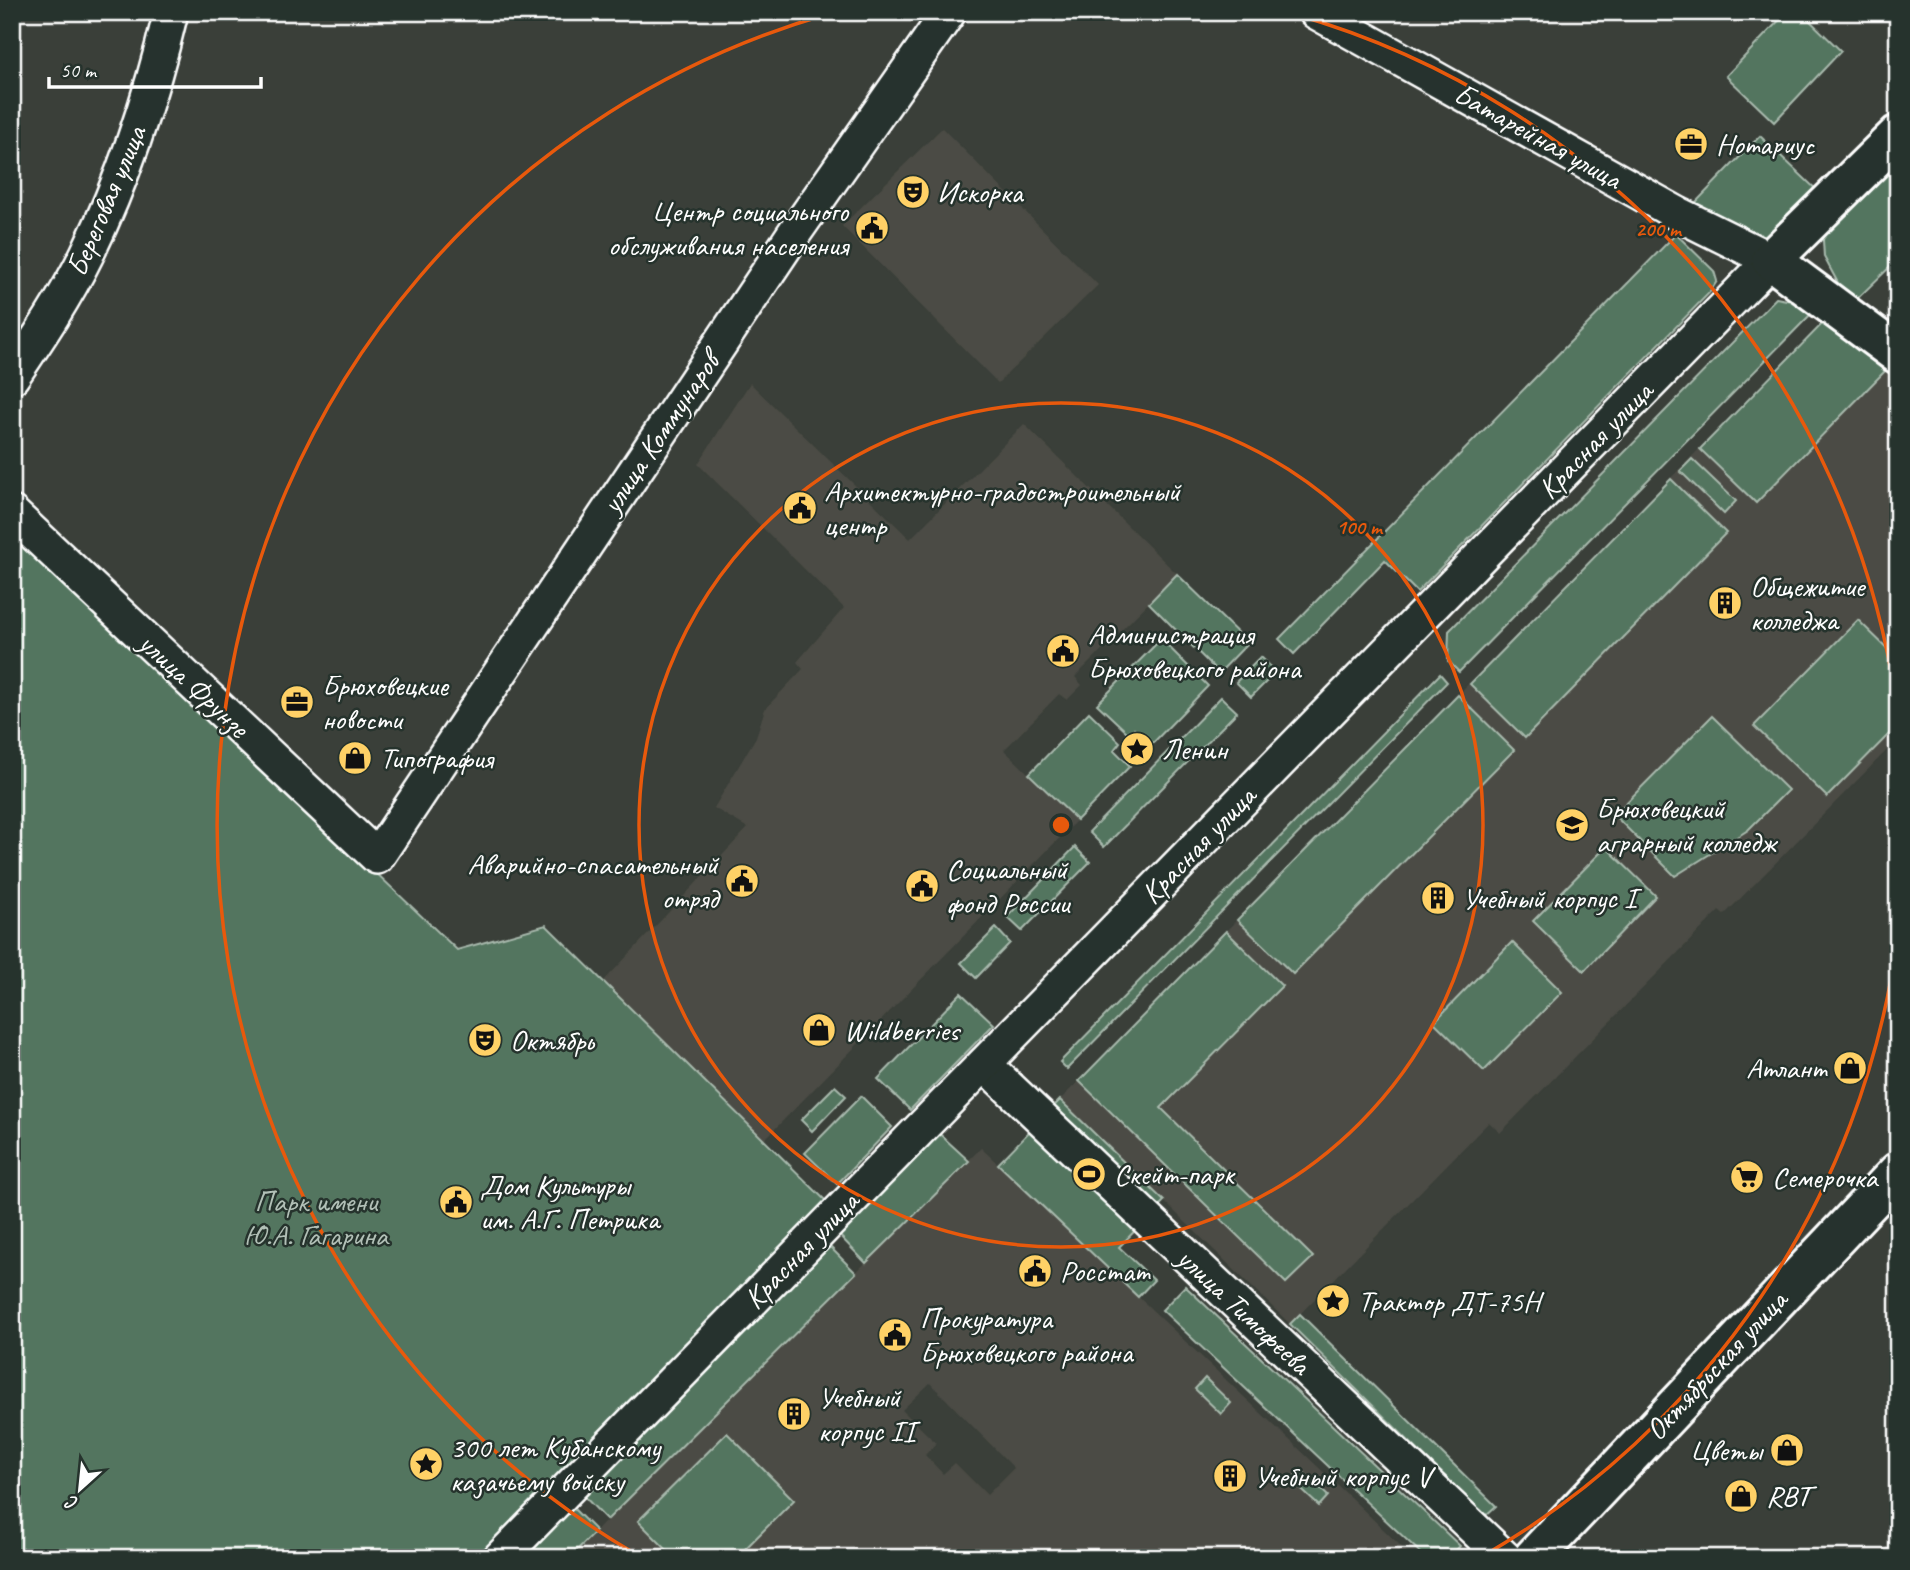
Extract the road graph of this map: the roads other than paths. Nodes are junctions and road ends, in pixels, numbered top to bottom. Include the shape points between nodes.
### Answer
1 (171, 12) edge
2 (948, 12) edge
3 (1316, 12) edge
4 (1898, 135) edge
5 (1771, 260) junction
6 (1898, 354) edge
7 (12, 377) edge
8 (12, 513) edge
9 (377, 857) joint
10 (984, 1064) junction
11 (1898, 1172) edge
12 (500, 1558) edge
13 (1505, 1558) edge
14 (1533, 1558) edge

1 - 7 street, Береговая улица via 156,76 120,182 59,305
2 - 9 street, улица Коммунаров
3 - 5 street, Батарейная улица via 1678,214
4 - 5 street, Красная улица
5 - 6 street, Батарейная улица
5 - 10 street, Красная улица
8 - 9 street, улица Фрунзе
10 - 12 street, Красная улица
10 - 13 street, улица Тимофеева
11 - 14 street, Октябрьская улица

